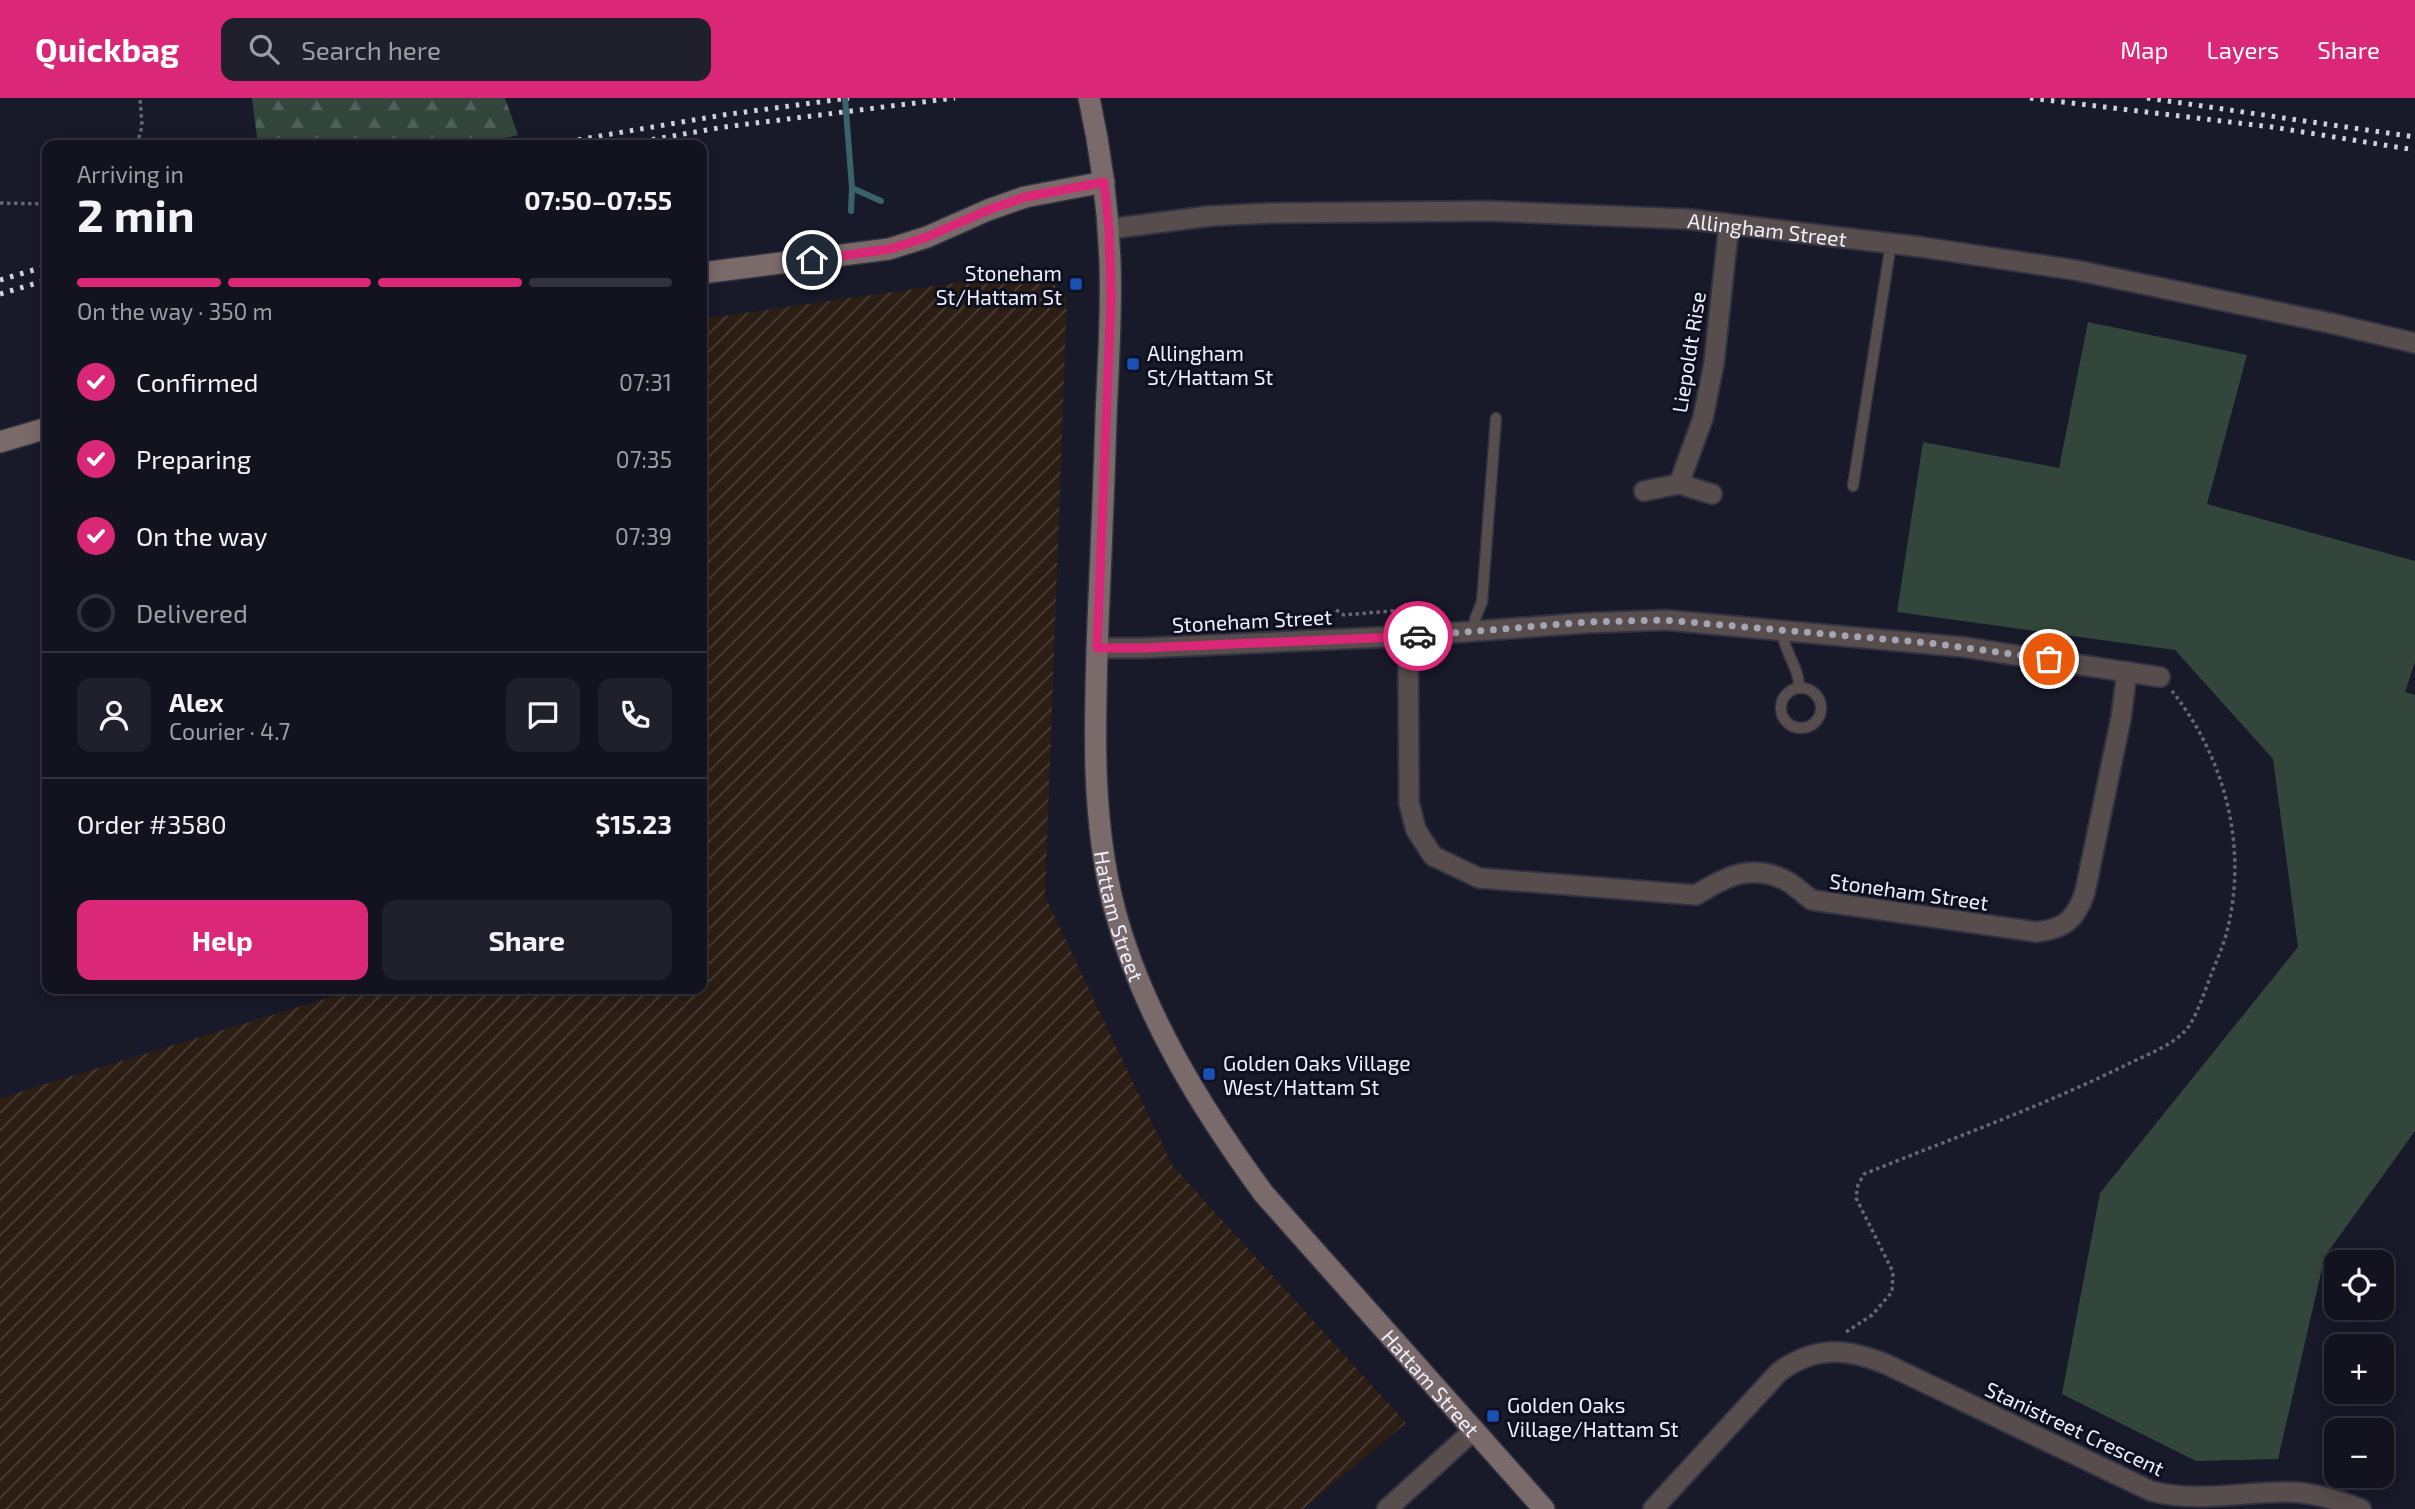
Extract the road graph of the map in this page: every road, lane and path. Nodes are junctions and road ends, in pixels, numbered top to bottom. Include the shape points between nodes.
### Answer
1 (140, 98) edge
2 (1089, 98) edge
3 (138, 140) edge
4 (1104, 182) junction
5 (0, 203) edge
6 (42, 204) edge
7 (1729, 224) junction
8 (1109, 229) junction
9 (1891, 243) junction
10 (707, 272) edge
11 (2415, 343) edge
12 (1496, 418) dead end
13 (42, 429) edge
14 (0, 442) edge
15 (1679, 484) junction
16 (1853, 486) dead end
17 (1644, 491) dead end
18 (1712, 494) dead end
19 (1430, 605) dead end
20 (1336, 610) dead end
21 (1782, 630) junction
22 (1476, 632) junction
23 (1408, 636) junction
24 (1097, 648) junction
25 (2127, 672) junction
26 (2160, 677) joint
27 (1799, 688) junction
28 (1822, 1352) junction
29 (1473, 1431) junction
30 (1387, 1509) edge
31 (1544, 1509) edge
32 (1653, 1509) edge
33 (2359, 1509) edge

1 - 3 path
2 - 4 main road, Hattam Street
4 - 8 main road, Hattam Street
4 - 10 main road via 1025,197 890,249
5 - 6 path
7 - 8 street, Allingham Street via 1576,213 1448,211 1233,215
7 - 9 street, Allingham Street
7 - 15 street, Liepoldt Rise via 1714,363 1703,418
8 - 24 main road, Hattam Street via 1111,298
9 - 11 street, Allingham Street via 2075,270
9 - 16 lane
12 - 22 lane
13 - 14 main road
15 - 17 street
15 - 18 street
19 - 20 path via 1344,615
21 - 22 street, Stoneham Street via 1665,620
21 - 25 street, Stoneham Street via 1964,647
21 - 27 lane
22 - 23 street, Stoneham Street
23 - 24 street, Stoneham Street
23 - 25 street, Stoneham Street via 1409,803 1416,830 1433,856 1479,878 1696,895 1723,878 1761,873 1786,880 1812,900 1824,903 2036,932 2061,926 2080,909
24 - 29 main road, Hattam Street via 1096,767 1106,871 1124,937 1153,1009 1194,1088 1264,1194
25 - 26 street, Stoneham Street
26 - 28 path via 2191,716 2216,765 2232,820 2235,883 2226,935 2205,992 2185,1031 2166,1045 2098,1079 1864,1174 1856,1198 1893,1272 1892,1292 1872,1315
27 - 27 lane via 1816,695 1820,707 1817,719 1801,728 1788,724 1781,712 1783,699
28 - 32 street via 1796,1361 1770,1381
28 - 33 street, Stanistreet Crescent via 1861,1353 2151,1491 2197,1498 2289,1492
29 - 30 street
29 - 31 main road, Hattam Street

